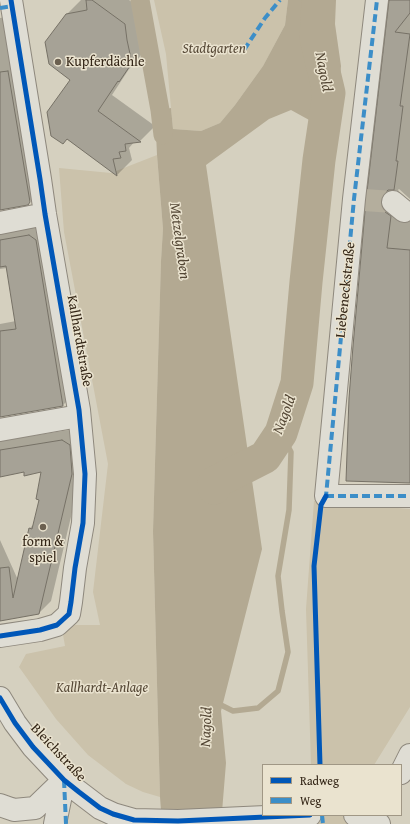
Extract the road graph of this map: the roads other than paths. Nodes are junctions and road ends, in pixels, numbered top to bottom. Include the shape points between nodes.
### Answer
1 (377, 0) edge
2 (7, 5) edge
3 (45, 214) junction
4 (0, 223) edge
5 (79, 416) junction
6 (0, 430) edge
7 (410, 496) edge
8 (0, 636) edge
9 (0, 698) edge
10 (410, 755) edge
11 (402, 771) edge
12 (64, 780) junction
13 (0, 805) edge
14 (288, 816) edge
15 (55, 824) edge

1 - 7 street, Liebeneckstraße via 359,200 326,496
2 - 3 street, Kallhardtstraße
3 - 4 street
3 - 5 street, Kallhardtstraße
5 - 6 street
5 - 8 street, Kallhardtstraße via 85,474 83,523 69,614 57,624 40,630
9 - 12 street, Bleichstraße via 33,747
10 - 11 street
12 - 13 street via 36,808 14,810
12 - 14 street, Bleichstraße via 100,808 134,820 178,821
12 - 15 street

